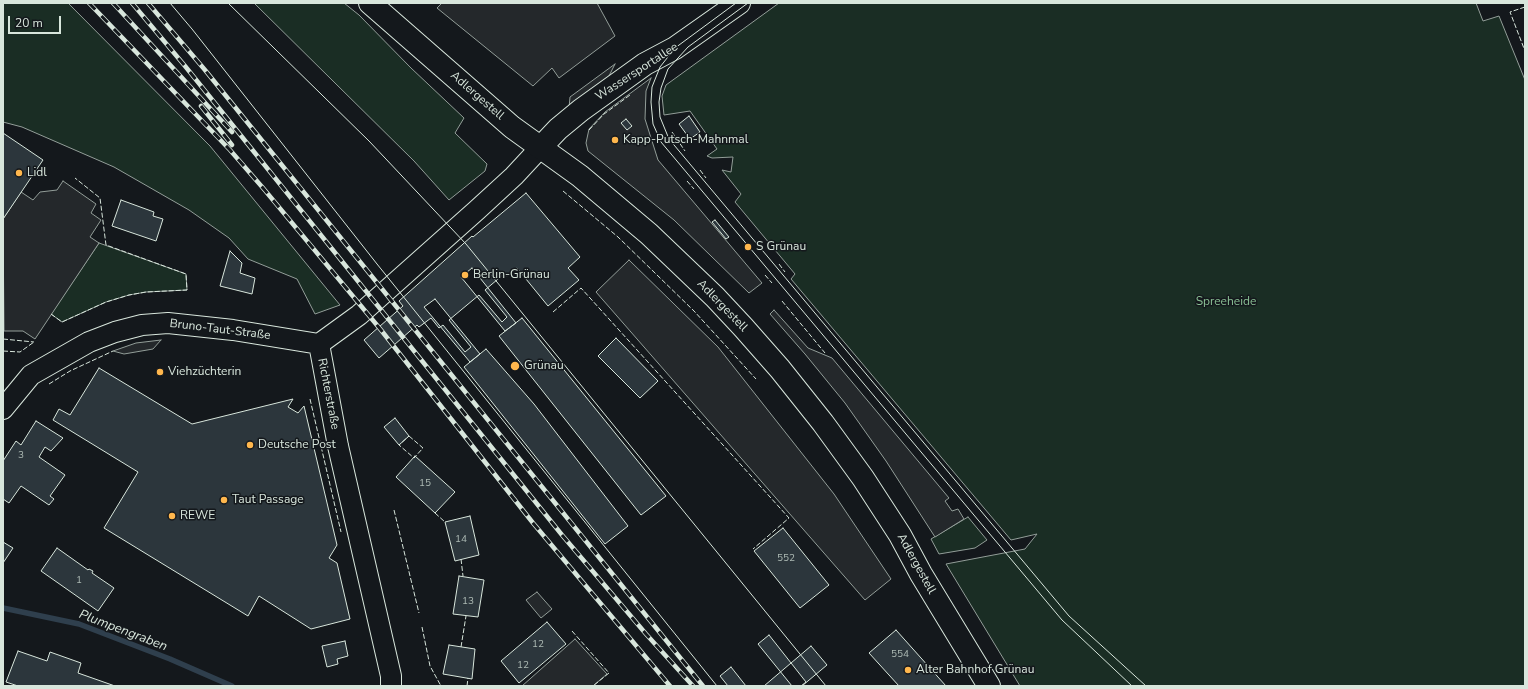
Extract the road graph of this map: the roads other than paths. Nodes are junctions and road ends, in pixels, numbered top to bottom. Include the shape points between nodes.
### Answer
1 (370, 3) edge
2 (740, 3) edge
3 (540, 148) junction
4 (319, 344) junction
5 (3, 409) edge
6 (392, 686) edge
7 (989, 686) edge

1 - 3 main road, Adlergestell via 512,127
2 - 3 main road, Wassersportallee via 675,48 645,64 581,110
3 - 4 street, Richterstraße via 514,176 347,326
3 - 7 main road, Adlergestell via 580,176 649,234 715,297 780,369 863,478 900,534 931,592
4 - 5 street, Bruno-Taut-Straße via 219,328 168,323 142,325 89,342 31,375
4 - 6 street, Richterstraße via 338,446

